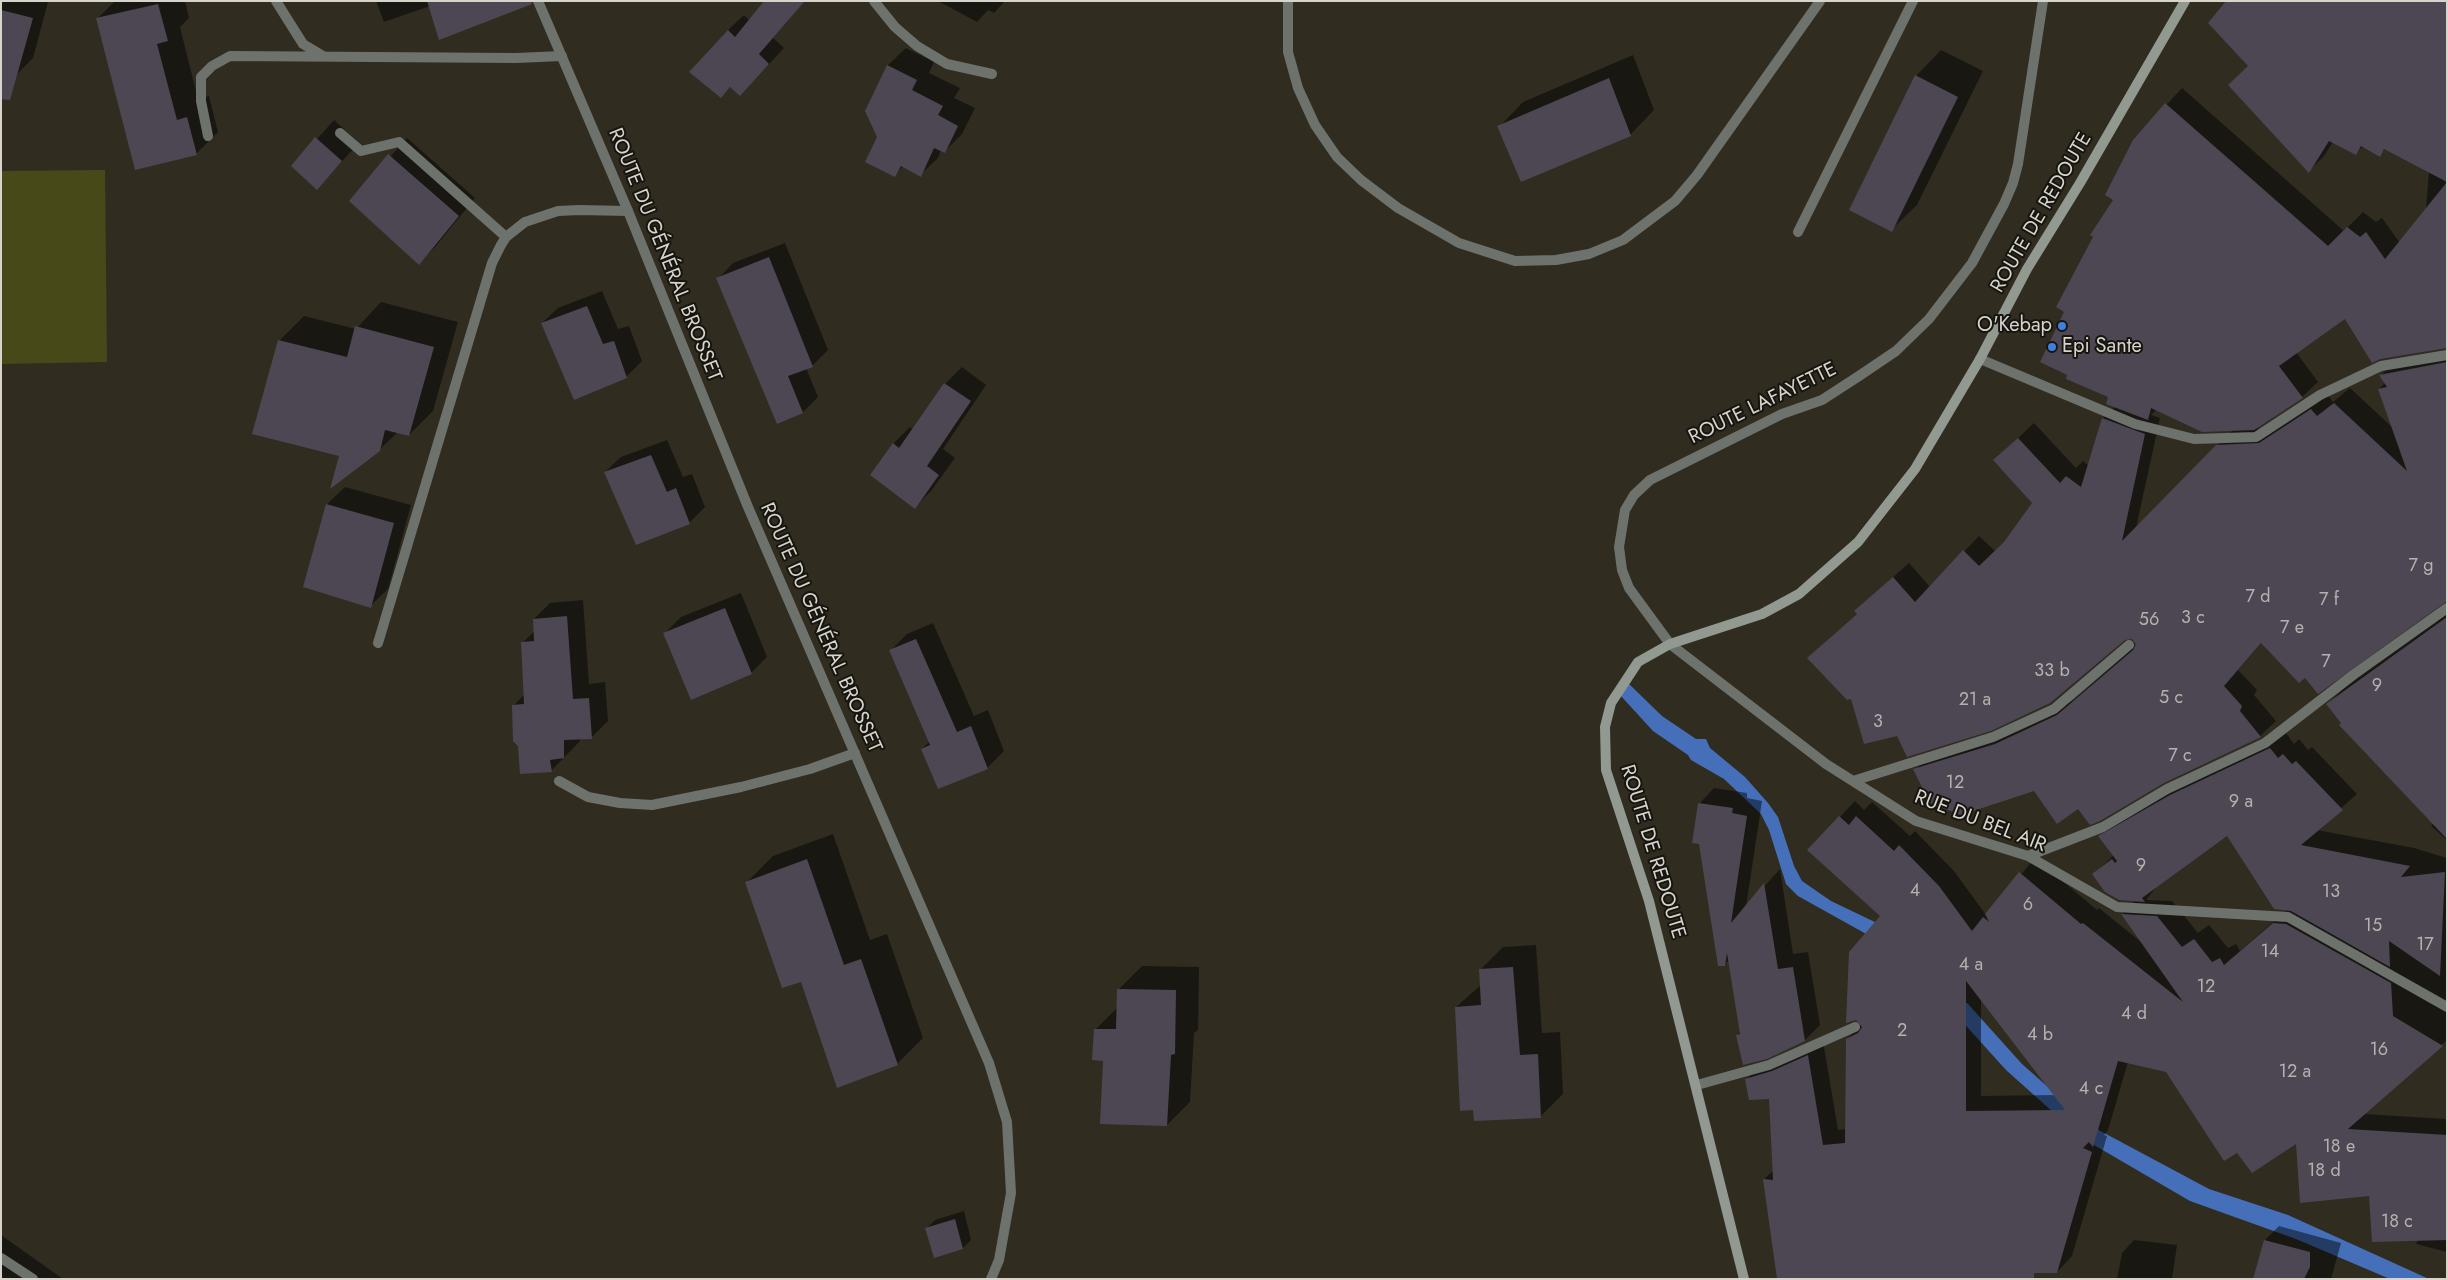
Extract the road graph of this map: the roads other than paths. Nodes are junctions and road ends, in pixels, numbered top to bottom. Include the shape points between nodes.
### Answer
1 (276, 1) edge
2 (538, 1) edge
3 (874, 1) edge
4 (1288, 1) edge
5 (1820, 1) edge
6 (1913, 1) edge
7 (2043, 1) edge
8 (2185, 1) edge
9 (324, 56) junction
10 (562, 56) junction
11 (992, 74) dead end
12 (340, 134) dead end
13 (208, 136) dead end
14 (628, 211) junction
15 (1798, 232) dead end
16 (506, 237) junction
17 (2447, 354) edge
18 (1980, 359) junction
19 (2447, 608) edge
20 (378, 643) dead end
21 (1670, 644) junction
22 (2129, 645) dead end
23 (855, 753) junction
24 (559, 781) dead end
25 (1853, 781) junction
26 (2028, 856) junction
27 (2447, 1007) edge
28 (1855, 1027) dead end
29 (1697, 1085) junction
30 (1, 1258) edge
31 (33, 1279) edge
32 (991, 1279) edge
33 (1744, 1279) edge

1 - 9 street via 303,44
2 - 10 street, ROUTE DU GÉNÉRAL BROSSET
3 - 11 street via 895,27 917,46 947,64
4 - 5 street via 1288,52 1298,88 1315,125 1337,157 1398,208 1459,243 1515,261 1556,260 1589,254 1623,240 1674,200 1697,175
6 - 15 street
7 - 21 street, ROUTE LAFAYETTE via 2013,184 1972,264 1928,319 1896,351 1822,400 1782,414 1650,480 1625,510 1619,547 1622,570 1629,588
8 - 18 main road, ROUTE DE REDOUTE via 2027,269
9 - 10 street
9 - 13 street via 230,56 212,66 201,77 201,101
10 - 14 street, ROUTE DU GÉNÉRAL BROSSET
12 - 16 street via 361,151 399,142
14 - 16 street via 558,211 525,222
14 - 23 street, ROUTE DU GÉNÉRAL BROSSET via 748,507
16 - 20 street via 492,262
17 - 18 street via 2381,366 2320,395 2256,437 2194,439 2135,424
18 - 21 main road, ROUTE DE REDOUTE via 1915,470 1858,542 1791,598 1762,614
19 - 26 street via 2265,743 2167,789 2103,826
21 - 25 street, RUE DU BEL AIR via 1826,764
21 - 29 main road, ROUTE DE REDOUTE via 1638,662 1612,703 1605,727 1606,770 1649,901
22 - 25 street via 2054,709 1993,737
23 - 24 street via 741,787 652,805 588,797
23 - 32 street, ROUTE DU GÉNÉRAL BROSSET via 989,1063 1007,1122 1011,1193 999,1260
25 - 26 street, RUE DU BEL AIR via 1916,821
26 - 27 street, RUE DU BEL AIR via 2117,907 2288,917
28 - 29 street via 1769,1065
29 - 33 main road, ROUTE DE REDOUTE
30 - 31 street

